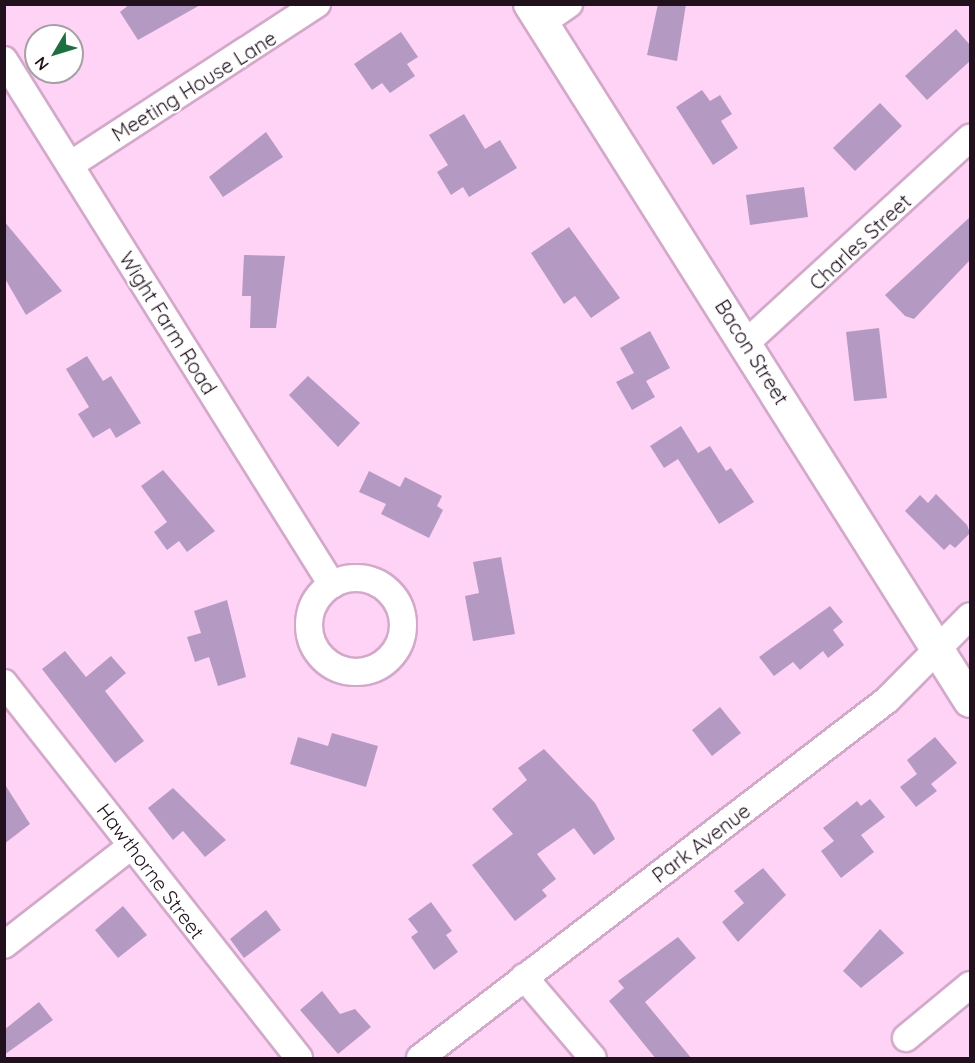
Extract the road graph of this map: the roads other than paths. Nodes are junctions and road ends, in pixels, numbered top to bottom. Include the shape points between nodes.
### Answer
1 (317, 4) edge
2 (569, 4) edge
3 (536, 14) edge
4 (4, 60) edge
5 (970, 138) edge
6 (70, 165) junction
7 (746, 343) junction
8 (332, 585) dead end
9 (970, 615) edge
10 (939, 651) junction
11 (4, 683) edge
12 (970, 701) edge
13 (130, 847) junction
14 (4, 945) edge
15 (524, 977) junction
16 (970, 985) edge
17 (906, 1038) dead end
18 (298, 1059) edge
19 (420, 1059) edge
20 (593, 1059) edge

1 - 6 street, Meeting House Lane
2 - 3 street
3 - 7 street, Bacon Street
4 - 6 street, Wight Farm Road
5 - 7 street, Charles Street
6 - 8 street, Wight Farm Road
7 - 10 street, Bacon Street
9 - 10 street, Park Avenue
10 - 12 street, Bacon Street
10 - 15 street, Park Avenue via 887,700
11 - 13 street, Hawthorne Street
13 - 14 street
13 - 18 street, Hawthorne Street
15 - 19 street, Park Avenue
15 - 20 street
16 - 17 street

